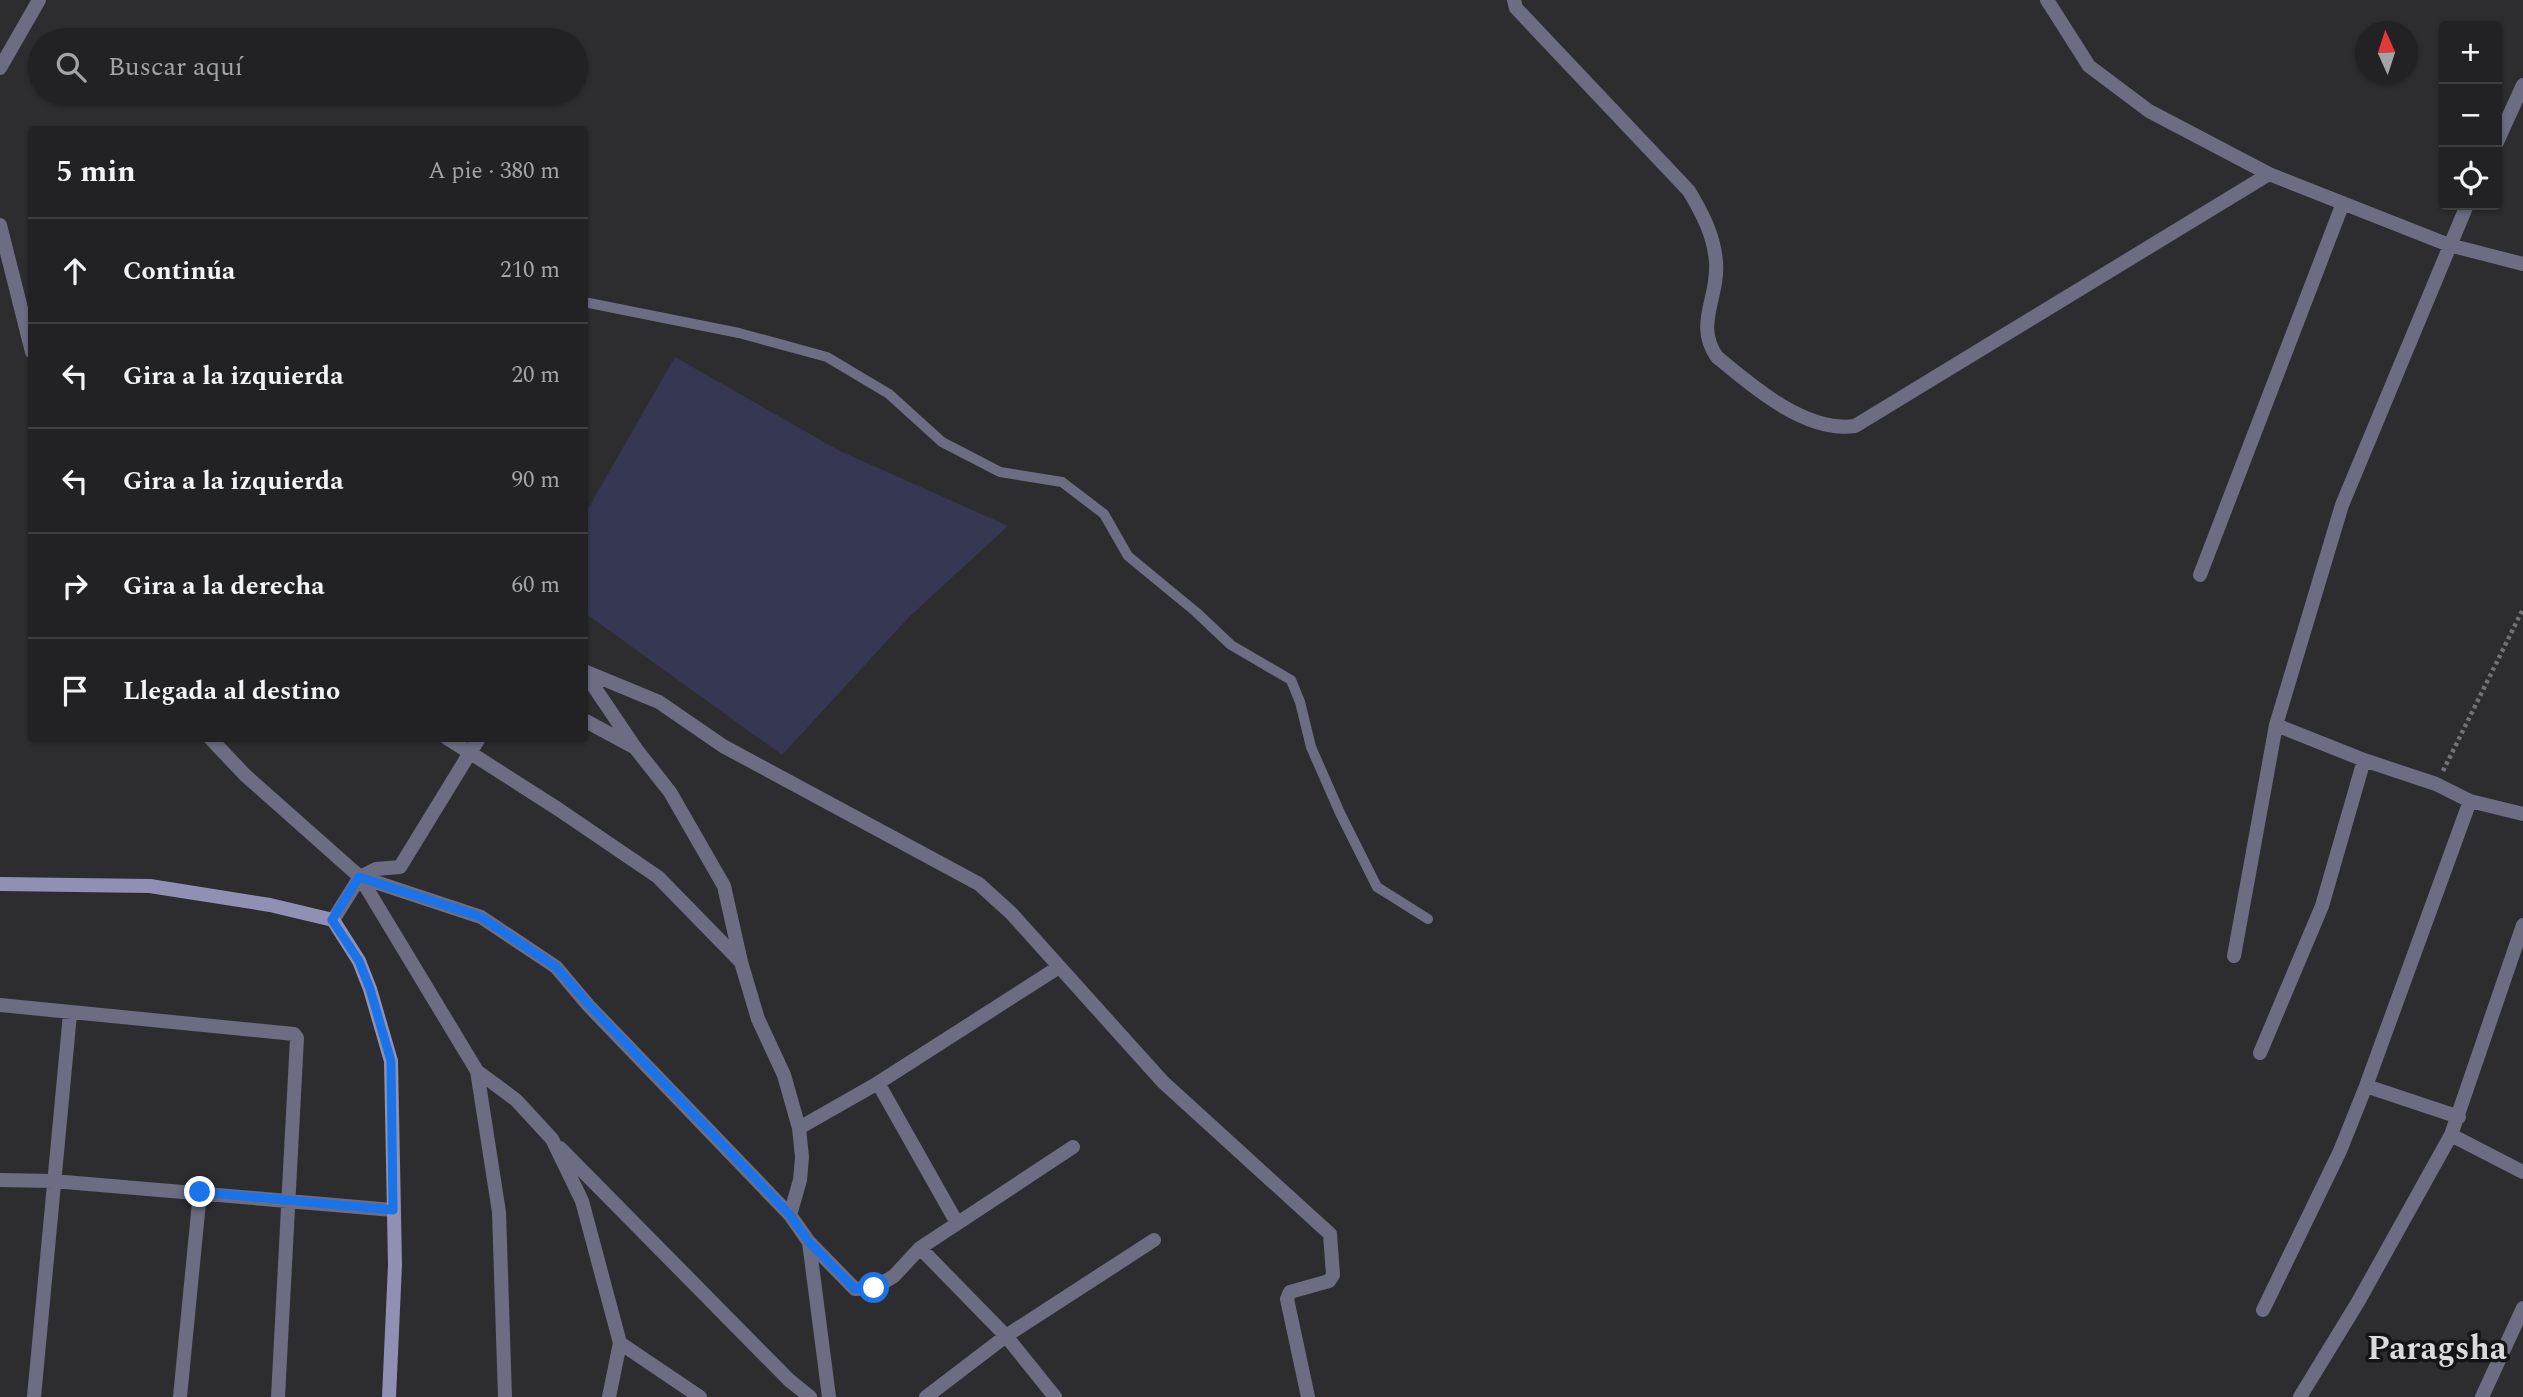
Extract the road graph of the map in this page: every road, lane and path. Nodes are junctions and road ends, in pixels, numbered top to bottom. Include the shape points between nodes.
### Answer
1 (38, 0) edge
2 (1514, 0) edge
3 (2048, 0) edge
4 (0, 68) edge
5 (2523, 86) edge
6 (2502, 131) edge
7 (2269, 174) junction
8 (2343, 203) junction
9 (2466, 210) edge
10 (0, 225) edge
11 (2449, 245) junction
12 (2523, 264) edge
13 (588, 303) edge
14 (28, 336) edge
15 (2200, 575) dead end
16 (2523, 609) edge
17 (588, 673) edge
18 (588, 677) edge
19 (588, 722) edge
20 (2276, 725) junction
21 (215, 742) edge
22 (453, 742) edge
23 (477, 742) edge
24 (636, 749) junction
25 (470, 753) junction
26 (2364, 760) junction
27 (2436, 784) junction
28 (2470, 801) junction
29 (2523, 814) edge
30 (359, 877) junction
31 (0, 884) edge
32 (1428, 919) dead end
33 (332, 920) junction
34 (2523, 925) edge
35 (2234, 956) dead end
36 (741, 962) junction
37 (1059, 967) junction
38 (0, 1005) edge
39 (70, 1014) junction
40 (2260, 1053) dead end
41 (477, 1071) junction
42 (878, 1083) junction
43 (2366, 1086) junction
44 (2459, 1117) junction
45 (799, 1128) junction
46 (2451, 1135) junction
47 (552, 1139) junction
48 (1073, 1147) dead end
49 (2523, 1172) edge
50 (0, 1180) edge
51 (53, 1181) junction
52 (200, 1192) junction
53 (290, 1200) junction
54 (393, 1210) junction
55 (790, 1215) junction
56 (957, 1223) junction
57 (1154, 1240) dead end
58 (809, 1242) junction
59 (919, 1248) junction
60 (2523, 1308) edge
61 (2263, 1310) dead end
62 (1006, 1336) junction
63 (620, 1343) junction
64 (34, 1397) edge
65 (180, 1397) edge
66 (278, 1397) edge
67 (389, 1397) edge
68 (505, 1397) edge
69 (609, 1397) edge
70 (700, 1397) edge
71 (810, 1397) edge
72 (830, 1397) edge
73 (926, 1397) edge
74 (1055, 1397) edge
75 (1308, 1397) edge
76 (2300, 1397) edge
77 (2482, 1397) edge

1 - 4 street
2 - 7 street via 1516,8 1689,191 1705,218 1714,246 1716,285 1705,322 1717,356 1787,410 1841,428 1855,426
3 - 7 street via 2089,66 2149,111
5 - 6 street
7 - 8 street
8 - 11 street
8 - 15 street
9 - 11 street
10 - 14 street
11 - 12 street
11 - 20 street via 2342,505
13 - 32 lane via 739,333 827,357 889,394 942,442 1000,472 1062,482 1104,514 1128,556 1231,645 1291,680 1311,747 1377,887
16 - 27 path
17 - 37 street via 659,702 723,746 979,884 1012,913
18 - 24 street
19 - 24 street
20 - 26 street
20 - 35 street
21 - 30 street
22 - 25 street
23 - 25 street
24 - 36 street via 670,792 724,886
25 - 30 street via 400,867 376,869
25 - 36 street via 658,877
26 - 27 street
26 - 40 street via 2322,906
27 - 28 street
28 - 29 street
28 - 43 street
30 - 33 street
30 - 41 street
30 - 55 street via 481,917 556,967
31 - 33 main road via 150,886
33 - 54 main road via 359,961 391,1061
34 - 44 street
36 - 45 street
37 - 42 street
37 - 75 street via 1163,1082 1330,1234 1333,1275 1329,1281 1290,1292 1287,1299
38 - 39 street
39 - 51 street
39 - 53 street via 294,1034
41 - 47 street via 516,1100
41 - 68 street via 499,1212
42 - 45 street
42 - 56 street
43 - 44 street
43 - 61 street via 2340,1151
44 - 46 street
45 - 55 street via 800,1180
46 - 49 street
46 - 76 street
47 - 63 street via 582,1201
47 - 71 street
48 - 56 street
50 - 51 street
51 - 52 street
51 - 64 street
52 - 53 street
52 - 65 street
53 - 54 street
53 - 66 street
54 - 67 main road
55 - 58 street
56 - 59 street
57 - 62 street
58 - 59 street via 855,1289 874,1288 894,1276
58 - 72 street
59 - 62 street
60 - 77 street
62 - 73 street
62 - 74 street
63 - 69 street
63 - 70 street

